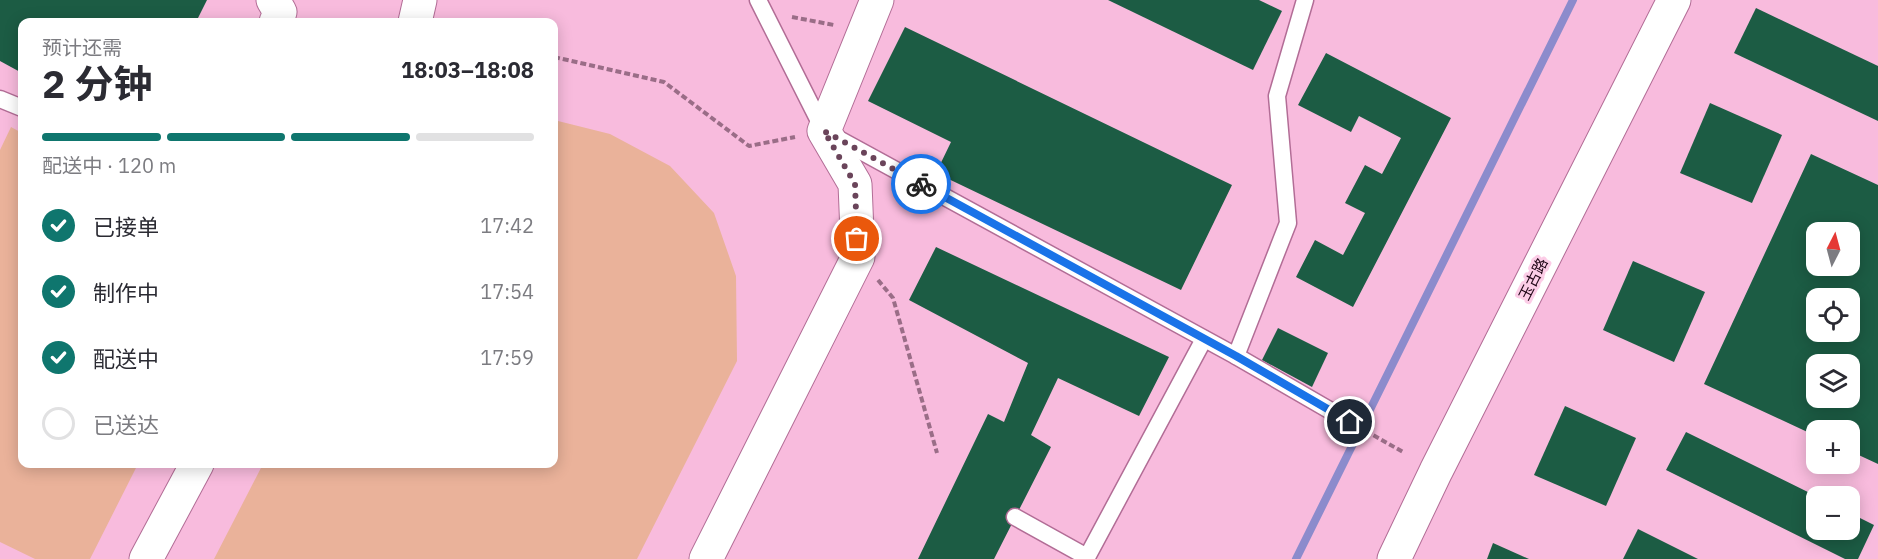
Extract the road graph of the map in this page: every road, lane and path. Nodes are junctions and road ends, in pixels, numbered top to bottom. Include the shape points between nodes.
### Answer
1 (273, 0) edge
2 (420, 0) edge
3 (876, 0) edge
4 (1305, 0) edge
5 (1674, 0) edge
6 (761, 6) edge
7 (278, 18) edge
8 (417, 18) edge
9 (830, 23) dead end
10 (558, 58) edge
11 (0, 99) edge
12 (18, 106) edge
13 (824, 131) junction
14 (858, 257) junction
15 (1203, 339) junction
16 (1236, 356) junction
17 (1350, 422) joint
18 (1403, 452) dead end
19 (937, 453) dead end
20 (195, 468) edge
21 (1016, 517) dead end
22 (1087, 558) edge
23 (146, 559) edge
24 (706, 559) edge
25 (1394, 559) edge

1 - 7 street via 280,12
2 - 8 street
3 - 13 street
4 - 16 lane via 1277,96 1288,223
5 - 25 street, 玉古路
6 - 9 path
6 - 13 lane
10 - 13 path via 664,82 749,146
11 - 12 lane
13 - 14 street via 855,184
13 - 15 lane
14 - 19 path via 893,298
14 - 24 street
15 - 16 lane
15 - 22 lane
16 - 17 lane
17 - 18 path, bridge
20 - 23 street
21 - 22 lane

